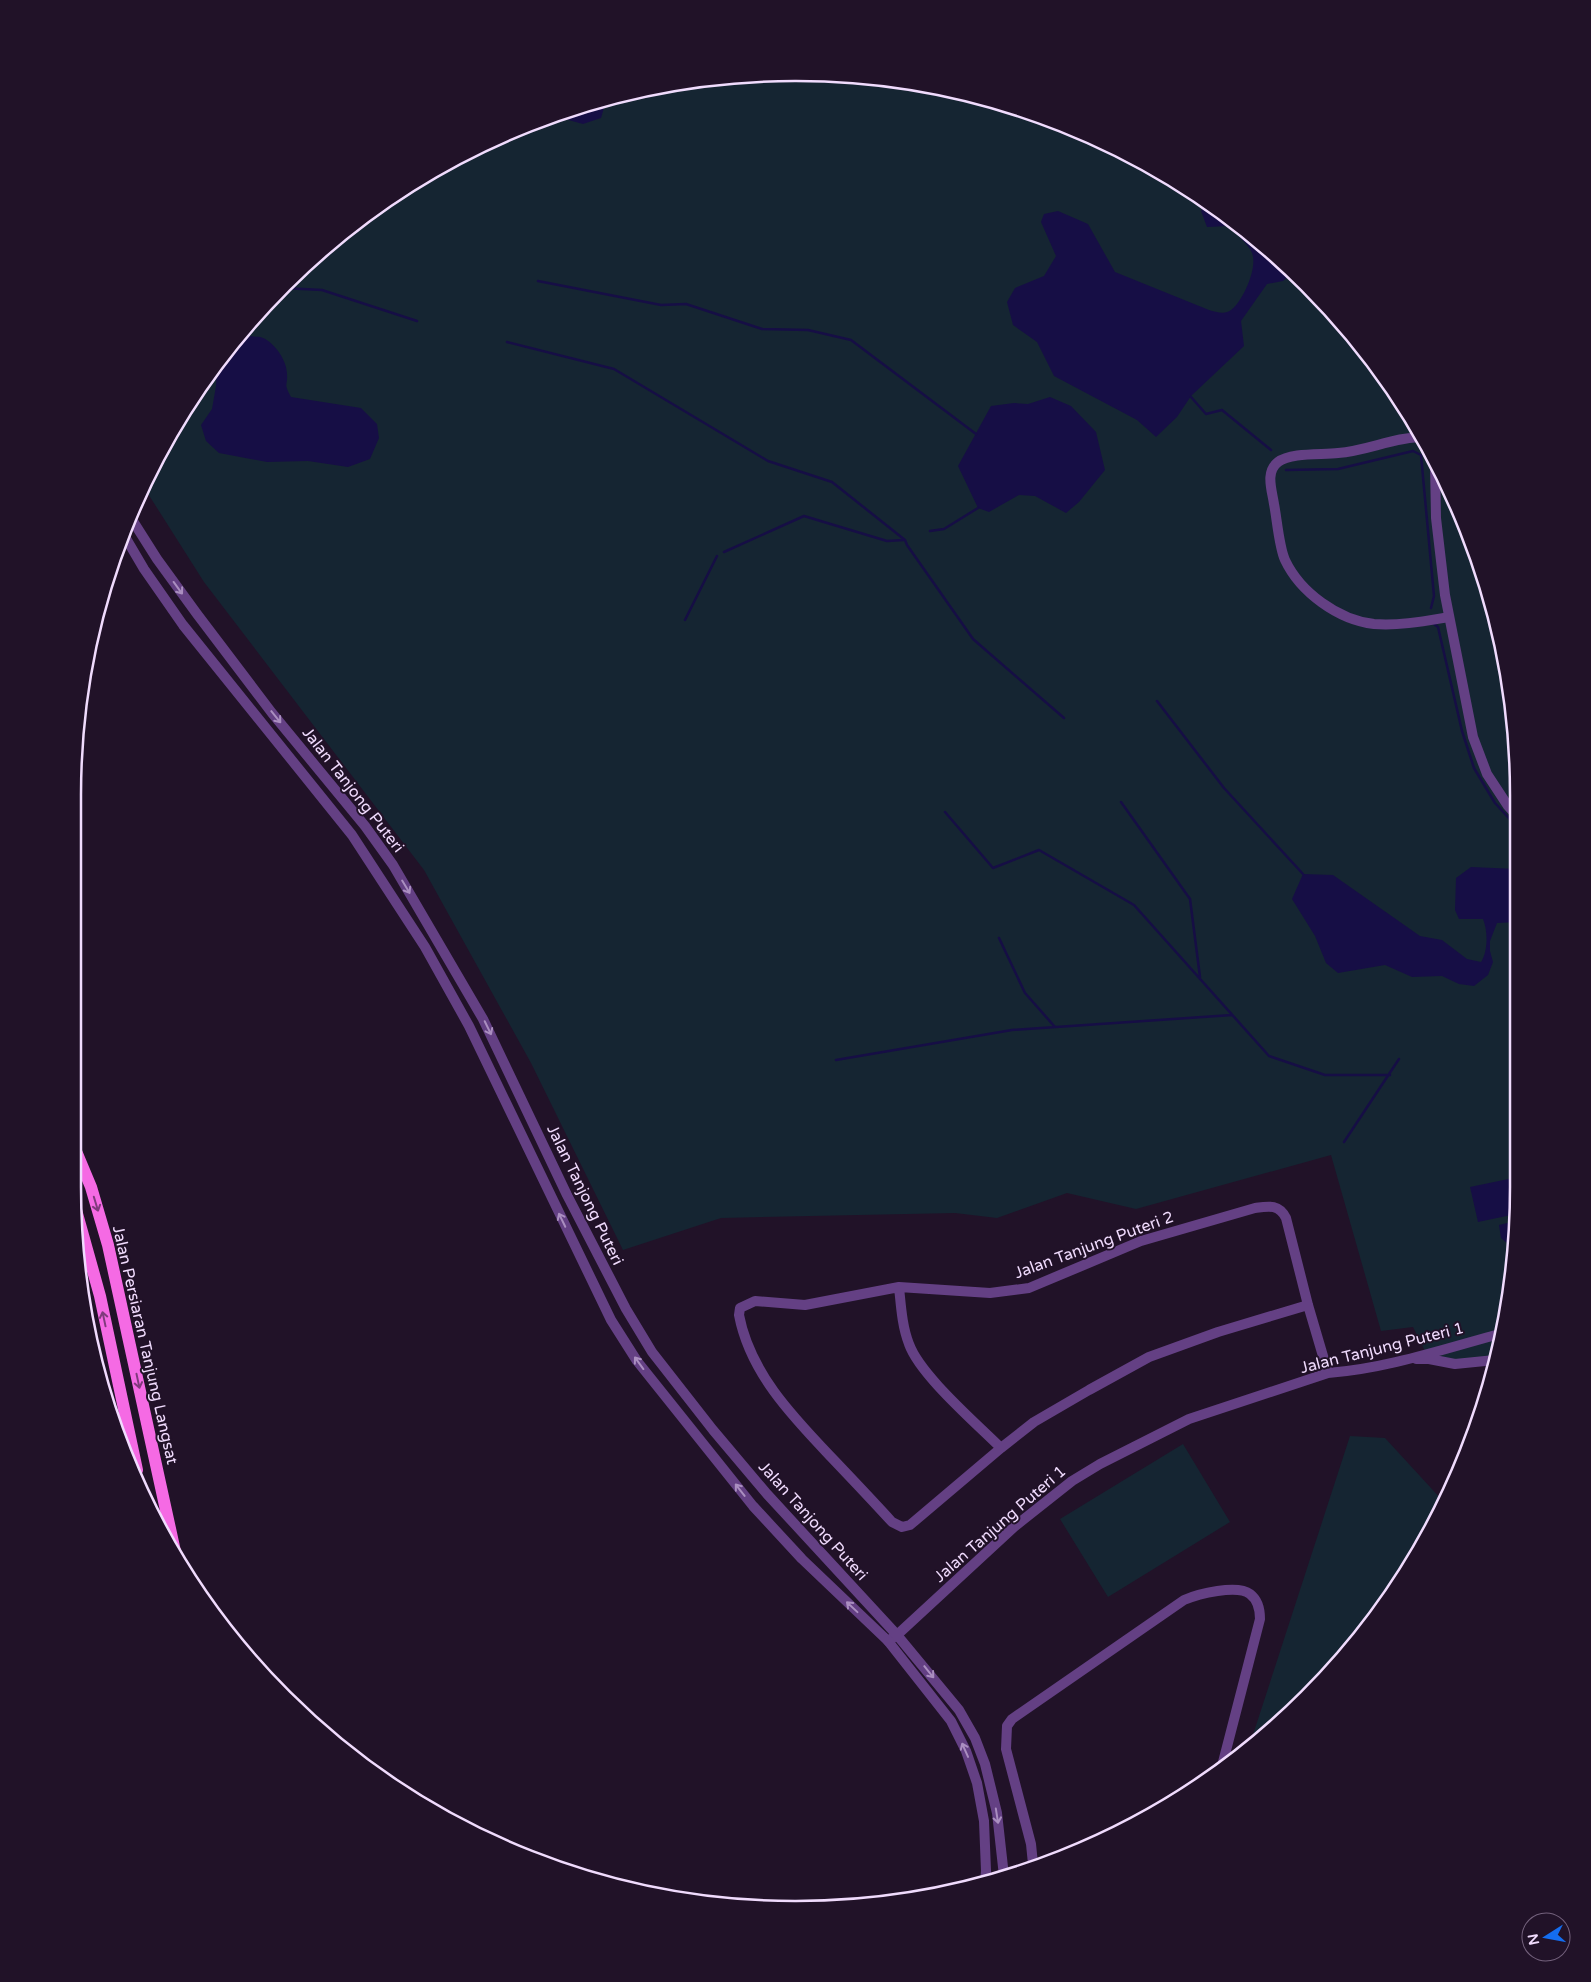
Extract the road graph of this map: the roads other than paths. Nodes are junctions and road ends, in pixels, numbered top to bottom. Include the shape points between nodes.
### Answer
1 (1414, 438) edge
2 (1435, 479) edge
3 (135, 525) edge
4 (128, 542) edge
5 (157, 560) junction
6 (144, 569) junction
7 (1449, 617) junction
8 (1510, 808) edge
9 (81, 1163) edge
10 (83, 1236) edge
11 (898, 1287) junction
12 (1308, 1305) junction
13 (1494, 1335) edge
14 (1405, 1359) junction
15 (1488, 1361) edge
16 (1328, 1373) junction
17 (1001, 1448) junction
18 (133, 1454) edge
19 (171, 1532) edge
20 (892, 1638) junction
21 (1224, 1757) edge
22 (985, 1764) junction
23 (977, 1783) junction
24 (1033, 1860) edge
25 (1003, 1869) edge
26 (986, 1874) edge

1 - 7 street via 1340,453 1285,458 1278,462 1269,478 1284,559 1297,580 1315,597 1345,616 1373,624
2 - 7 street via 1436,518
3 - 5 street, Jalan Tanjong Puteri
4 - 6 street, Jalan Tanjong Puteri
5 - 6 street
5 -> 20 street, Jalan Tanjong Puteri via 272,713 393,865 483,1019 576,1213 652,1352 766,1494
20 -> 6 street, Jalan Tanjong Puteri via 802,1560 752,1506 637,1361 611,1320 469,1026 425,947 352,835 183,625
7 - 8 street via 1473,737 1487,774
9 -> 19 main road, Jalan Persiaran Tanjung Langsat via 108,1245
18 -> 10 main road, Jalan Persiaran Tanjung Langsat via 100,1296
11 - 12 street, Jalan Tanjung Puteri 2 via 990,1293 1029,1288 1141,1241 1270,1206 1277,1207 1286,1218
11 - 17 street via 909,1345 920,1365
11 - 17 street, Jalan Tanjung Puteri 2 via 805,1305 755,1301 740,1308 740,1324 754,1360 775,1394 898,1526 910,1525
12 - 16 street, Jalan Tanjung Puteri 2
12 - 17 street via 1218,1332 1149,1358 1034,1422
13 - 14 street, Jalan Tanjung Puteri 1
14 - 15 street via 1455,1364
14 - 16 street, Jalan Tanjung Puteri 1 via 1348,1372
16 - 20 street, Jalan Tanjung Puteri 1 via 1189,1420 1079,1476 1014,1527
20 -> 22 street, Jalan Tanjong Puteri via 958,1710 975,1738
23 -> 20 street, Jalan Tanjong Puteri via 951,1721
21 - 24 street via 1260,1619 1257,1601 1247,1592 1234,1590 1208,1592 1184,1600 1012,1719 1007,1726 1006,1749
22 - 23 street via 977,1768
22 -> 25 street, Jalan Tanjong Puteri via 997,1813
23 - 26 street, Jalan Tanjong Puteri via 984,1820

